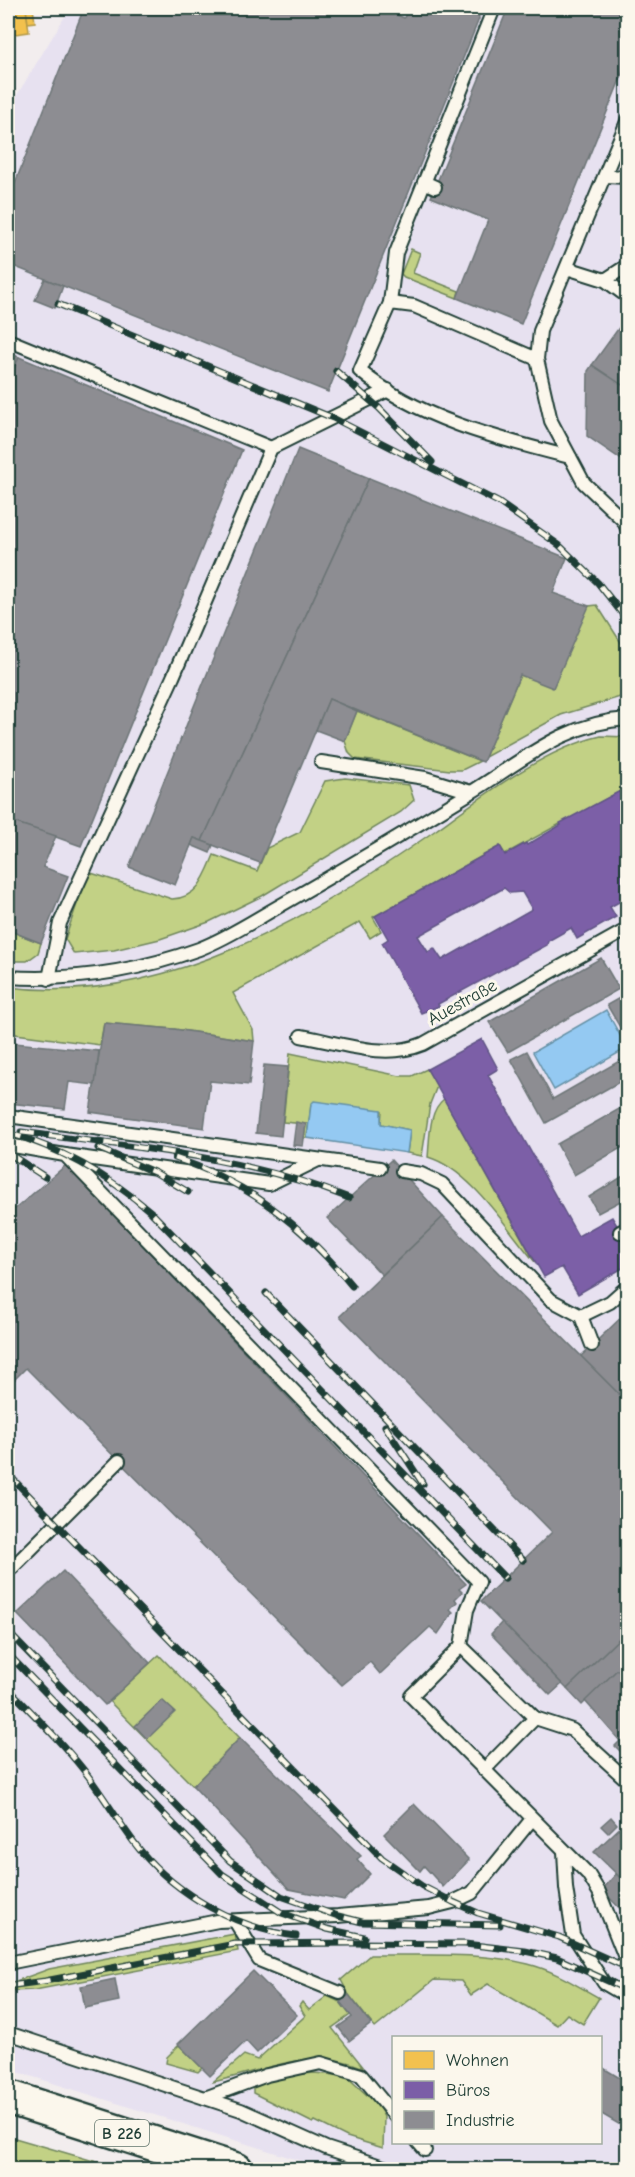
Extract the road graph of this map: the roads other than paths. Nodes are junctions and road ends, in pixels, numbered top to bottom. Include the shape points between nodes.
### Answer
1 (494, 8) edge
2 (627, 119) edge
3 (605, 176) junction
4 (627, 177) edge
5 (627, 265) edge
6 (567, 268) junction
7 (605, 280) junction
8 (627, 297) edge
9 (390, 303) junction
10 (8, 340) edge
11 (537, 359) junction
12 (388, 390) junction
13 (271, 448) junction
14 (570, 457) junction
15 (627, 530) edge
16 (627, 719) edge
17 (321, 762) dead end
18 (471, 792) junction
19 (627, 929) edge
20 (8, 977) edge
21 (49, 979) junction
22 (302, 1036) dead end
23 (8, 1116) edge
24 (8, 1145) edge
25 (65, 1155) junction
26 (318, 1160) junction
27 (380, 1168) dead end
28 (402, 1171) dead end
29 (627, 1286) edge
30 (581, 1316) junction
31 (592, 1345) dead end
32 (119, 1461) dead end
33 (8, 1563) edge
34 (461, 1646) junction
35 (535, 1718) junction
36 (484, 1770) junction
37 (627, 1781) edge
38 (532, 1819) junction
39 (564, 1851) junction
40 (235, 1921) junction
41 (8, 1963) edge
42 (627, 1965) edge
43 (340, 1993) dead end
44 (627, 1997) edge
45 (8, 2033) edge
46 (8, 2097) edge
47 (206, 2098) junction
48 (392, 2114) edge
49 (236, 2169) edge
50 (393, 2169) edge

1 - 9 lane via 474,44 430,185 396,253
2 - 3 lane
3 - 4 lane
3 - 6 lane
5 - 7 lane
6 - 7 lane
6 - 11 lane via 540,330
7 - 8 lane
9 - 11 lane via 414,306
9 - 12 lane via 360,370
10 - 13 lane
11 - 14 lane via 551,421
12 - 13 lane
12 - 14 lane via 433,414
13 - 21 lane via 173,677 60,923
14 - 15 lane via 584,483 623,520
16 - 18 lane via 601,720 561,735
17 - 18 lane via 425,778
18 - 21 lane via 376,851 202,948 138,966
19 - 22 lane, Auestraße via 406,1051 377,1050
20 - 21 lane
23 - 26 lane
24 - 25 lane
25 - 26 lane via 269,1184
25 - 34 lane via 479,1582 467,1610
26 - 27 lane
28 - 30 lane via 442,1184 551,1300
29 - 30 lane via 610,1302
30 - 31 lane
32 - 33 lane via 12,1568
34 - 35 lane
34 - 36 lane via 411,1696
35 - 36 lane
35 - 37 lane via 572,1730
36 - 38 lane
38 - 39 lane
38 - 40 lane via 472,1893 462,1899 429,1908
39 - 42 lane via 599,1892
39 - 44 lane via 573,1935 604,1983
40 - 41 lane via 218,1921
40 - 43 lane via 259,1960
45 - 47 lane
46 - 49 main road, B 226
47 - 48 lane via 267,2075 321,2063 361,2075
47 - 50 lane via 263,2118 326,2148

